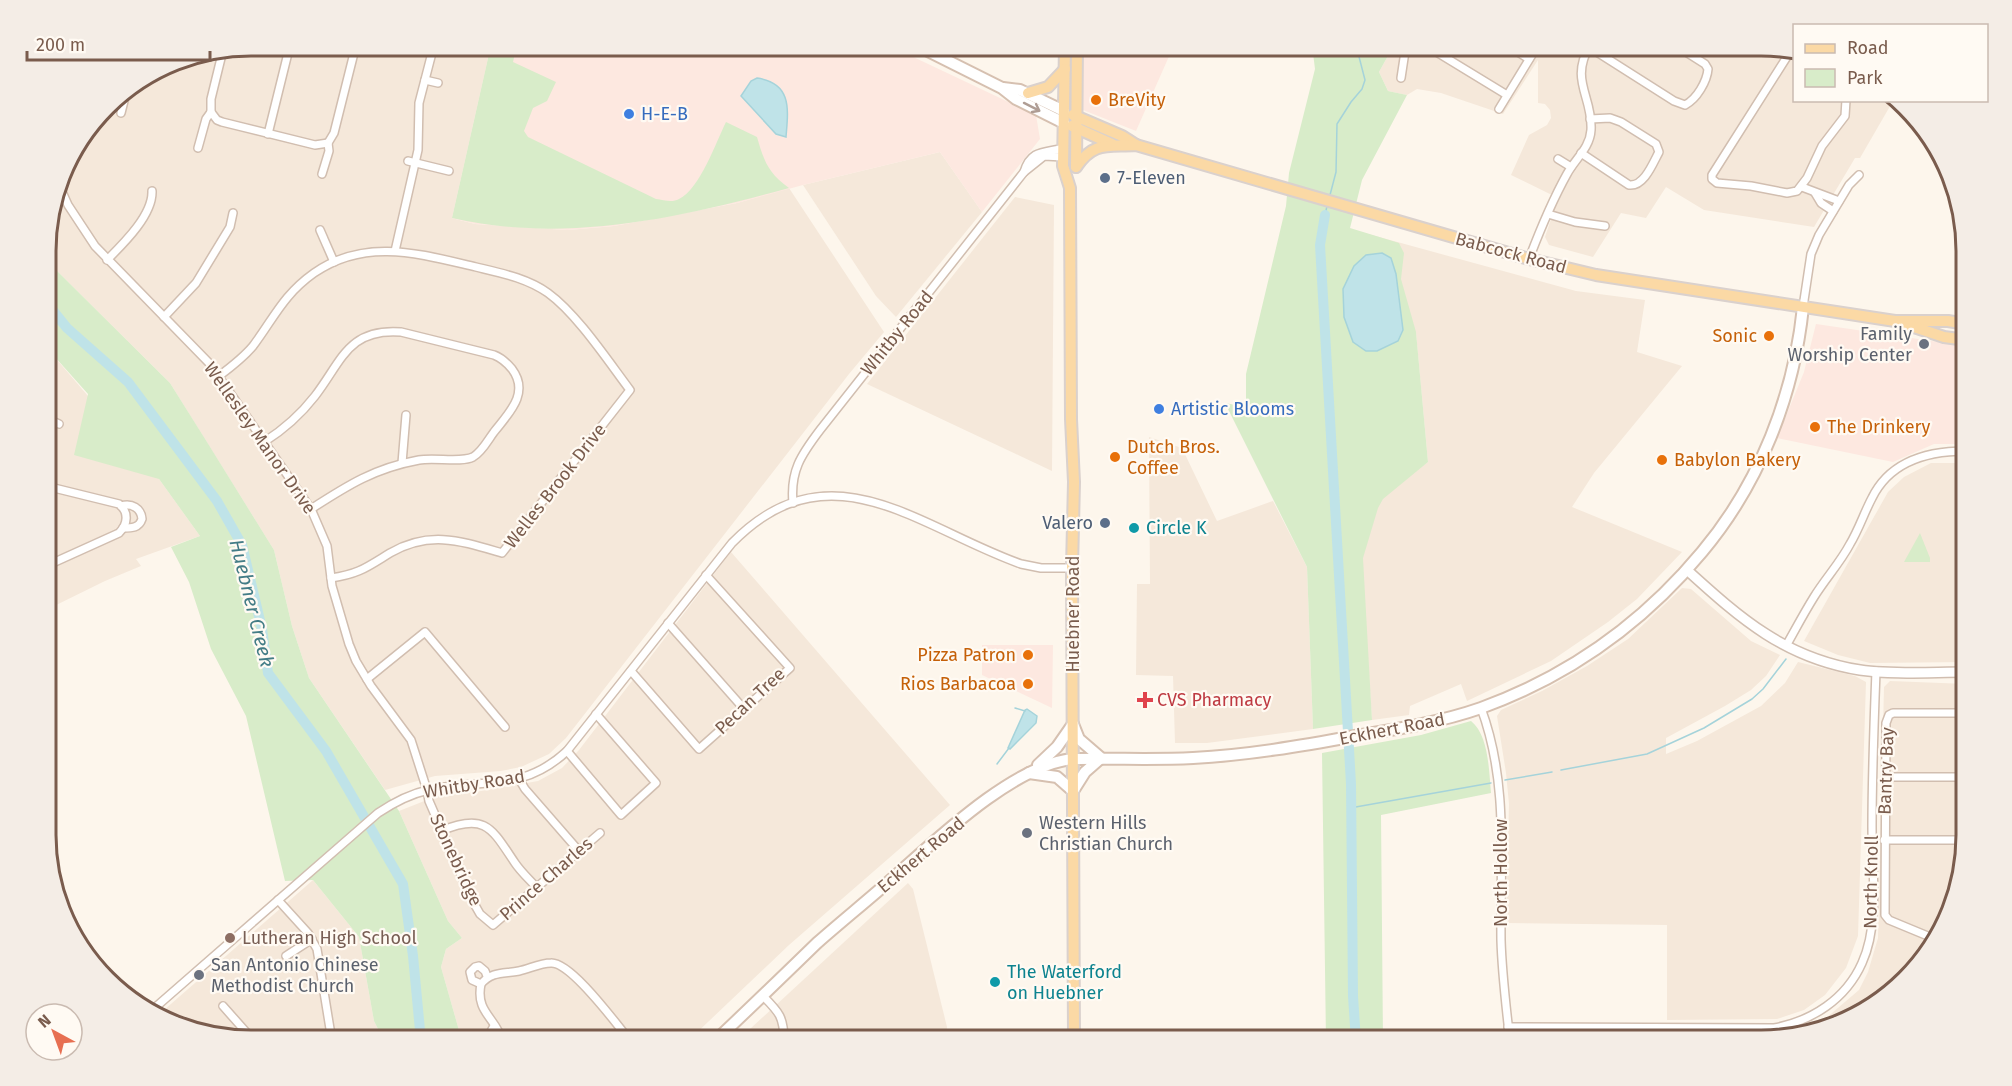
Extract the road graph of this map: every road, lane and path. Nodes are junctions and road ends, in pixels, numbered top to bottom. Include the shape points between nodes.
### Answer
1 (287, 56) edge
2 (353, 56) edge
3 (431, 56) edge
4 (938, 56) edge
5 (1065, 56) edge
6 (1077, 56) edge
7 (1404, 56) edge
8 (1443, 56) edge
9 (1524, 56) edge
10 (1531, 56) edge
11 (1584, 56) edge
12 (1605, 56) edge
13 (1692, 56) edge
14 (1785, 57) edge
15 (221, 58) edge
16 (1529, 59) junction
17 (1065, 69) junction
18 (1401, 78) dead end
19 (425, 80) junction
20 (438, 83) dead end
21 (1002, 88) junction
22 (1028, 93) junction
23 (1507, 95) junction
24 (1846, 102) edge
25 (123, 103) edge
26 (1499, 109) dead end
27 (1064, 111) junction
28 (210, 112) junction
29 (121, 113) dead end
30 (1076, 116) junction
31 (1590, 119) junction
32 (1064, 123) junction
33 (1076, 128) junction
34 (267, 134) junction
35 (328, 143) junction
36 (1118, 146) junction
37 (1136, 146) junction
38 (198, 148) dead end
39 (1064, 152) junction
40 (1581, 153) junction
41 (1558, 159) dead end
42 (408, 161) dead end
43 (416, 163) junction
44 (1076, 167) junction
45 (1571, 167) junction
46 (449, 171) dead end
47 (322, 174) dead end
48 (1859, 175) dead end
49 (1802, 187) junction
50 (1070, 188) junction
51 (152, 191) dead end
52 (1815, 193) junction
53 (64, 194) edge
54 (1839, 201) junction
55 (1833, 212) junction
56 (233, 213) dead end
57 (1548, 214) junction
58 (1605, 226) dead end
59 (320, 230) dead end
60 (395, 250) junction
61 (1528, 259) junction
62 (107, 260) junction
63 (334, 262) junction
64 (1803, 307) junction
65 (164, 317) junction
66 (1895, 321) junction
67 (1956, 322) edge
68 (1956, 339) edge
69 (219, 376) junction
70 (406, 415) dead end
71 (56, 423) edge
72 (59, 424) dead end
73 (264, 442) junction
74 (1956, 451) edge
75 (402, 463) junction
76 (56, 489) edge
77 (793, 503) junction
78 (121, 506) junction
79 (311, 509) junction
80 (123, 528) junction
81 (56, 561) edge
82 (1072, 568) junction
83 (1687, 570) junction
84 (706, 575) junction
85 (332, 578) junction
86 (668, 623) junction
87 (1786, 646) junction
88 (631, 671) junction
89 (1876, 671) junction
90 (1956, 672) edge
91 (367, 679) junction
92 (1481, 708) junction
93 (744, 709) junction
94 (1956, 713) edge
95 (596, 714) junction
96 (1072, 724) junction
97 (505, 727) dead end
98 (567, 751) junction
99 (1101, 758) junction
100 (1073, 759) junction
101 (1029, 773) junction
102 (1885, 777) junction
103 (1956, 777) edge
104 (519, 779) junction
105 (427, 790) junction
106 (1074, 791) junction
107 (441, 831) junction
108 (600, 833) dead end
109 (1884, 840) junction
110 (1956, 840) edge
111 (579, 851) junction
112 (537, 888) junction
113 (278, 900) junction
114 (493, 925) joint
115 (1928, 936) edge
116 (312, 939) junction
117 (286, 956) dead end
118 (487, 976) junction
119 (481, 984) junction
120 (763, 996) junction
121 (157, 1006) edge
122 (223, 1006) dead end
123 (494, 1026) junction
124 (1508, 1027) junction
125 (244, 1030) edge
126 (330, 1030) edge
127 (492, 1030) edge
128 (496, 1030) edge
129 (621, 1030) edge
130 (727, 1030) edge
131 (783, 1030) edge
132 (1074, 1030) edge
133 (1508, 1030) edge

1 - 34 street
2 - 35 street
3 - 19 street
4 - 21 main road, Babcock Road
5 - 17 main road, Huebner Road
6 - 30 main road, Huebner Road
7 - 18 street
8 - 23 street
9 - 16 street
10 - 16 street
11 - 31 street via 1581,79
12 - 13 street via 1683,105 1692,102 1707,76 1705,64
14 - 49 street via 1712,177 1717,183 1791,194
15 - 28 street
16 - 23 street
17 - 22 main road via 1048,87
17 - 27 main road, Huebner Road
19 - 20 street
19 - 43 street via 418,110
21 - 22 main road, Babcock Road
21 -> 32 main road, Babcock Road
22 - 27 main road, Babcock Road
23 - 26 street
24 - 49 street via 1845,116 1822,146
25 - 29 street
27 - 30 main road, Babcock Road
27 - 32 main road, Huebner Road
28 - 34 street via 217,120
28 - 38 street
30 - 33 main road, Huebner Road
30 - 37 main road, Babcock Road
31 - 40 street via 1589,141
31 - 40 street via 1616,120 1652,141 1659,152 1634,185
32 - 33 main road, Babcock Road
32 - 39 main road, Huebner Road
33 - 36 main road, Babcock Road
33 - 44 main road, Huebner Road
34 - 35 street via 315,145
35 - 47 street
36 - 37 main road, Babcock Road
36 - 44 main road via 1095,148
37 - 61 main road, Babcock Road
39 - 50 main road, Huebner Road via 1063,166
39 - 77 street, Whitby Road via 1038,153 1027,164 812,440 794,472
40 - 45 street
41 - 45 street
42 - 43 street
43 - 46 street
43 - 60 street
44 - 50 main road, Huebner Road
45 - 57 street
48 - 54 street, Eckhert Road
49 - 52 street
50 - 82 main road, Huebner Road
51 - 62 street via 152,201 133,233
52 - 54 street
52 - 55 street
53 - 62 street, Wellesley Manor Drive via 81,226
54 - 55 street, Eckhert Road
55 - 64 street, Eckhert Road via 1811,254
56 - 65 street via 230,227 196,283
57 - 58 street
57 - 61 street
59 - 63 street
60 - 63 street via 368,252
60 - 85 street, Welles Brook Drive via 498,273 540,287 567,310 630,390 502,553 457,540 427,540 407,544 361,572
61 - 64 main road, Babcock Road via 1596,275
62 - 65 street, Wellesley Manor Drive
63 - 69 street via 292,291 252,346
64 - 66 main road, Babcock Road
64 - 83 main road, Eckhert Road via 1793,370 1775,427 1739,500
65 - 69 street, Wellesley Manor Drive
66 - 67 main road, Babcock Road
66 - 68 main road, Babcock Road
69 - 73 street, Wellesley Manor Drive
70 - 75 street
71 - 72 street
73 - 75 street via 307,406 351,346 379,332 401,332 499,357 507,363 520,387 515,405 479,451 471,458
73 - 79 street, Wellesley Manor Drive
74 - 87 street via 1922,456 1897,468 1883,481 1851,543
75 - 79 street via 360,478
76 - 78 street
77 - 82 street, Whitby Road via 840,495 874,501 1021,564
77 - 84 street, Whitby Road via 765,515 746,529
78 - 80 street via 126,517
78 - 80 street via 130,505 142,515 141,523
79 - 85 street, Wellesley Manor Drive via 327,546
80 - 81 street
82 - 96 main road, Huebner Road
83 - 87 street via 1750,625
83 - 92 main road, Eckhert Road via 1657,602 1592,653 1527,689
84 - 86 street, Whitby Road
84 - 93 street, Pecan Tree via 790,668
85 - 91 street, Wellesley Manor Drive via 349,644
86 - 88 street, Whitby Road
86 - 93 street
87 - 89 street via 1827,663
88 - 93 street, Pecan Tree via 699,749
88 - 95 street, Whitby Road
89 - 90 street
89 - 124 street, North Knoll via 1872,926 1862,963 1838,997 1813,1016 1774,1028
91 - 97 street via 424,632
91 - 105 street, Wellesley Manor Drive via 411,740
92 - 99 main road, Eckhert Road via 1436,721 1270,752 1191,758
92 - 124 street, North Hollow via 1492,741 1501,795 1501,943
94 - 102 street, Bantry Bay via 1889,715
95 - 98 street, Whitby Road
95 - 98 street via 656,783 621,814
96 - 99 main road via 1079,739
96 - 100 main road, Huebner Road
96 - 101 main road via 1057,747
98 - 104 street, Whitby Road via 542,770
99 - 100 main road, Eckhert Road
99 - 106 main road via 1085,772
100 - 101 main road, Eckhert Road via 1052,762
100 - 106 main road, Huebner Road
101 - 106 main road via 1058,777
101 - 120 main road, Eckhert Road via 951,828
102 - 103 street
102 - 109 street, Bantry Bay
104 - 105 street, Whitby Road
104 - 111 street
105 - 107 street, Stonebridge
105 - 113 street, Whitby Road via 387,807
106 - 132 main road, Huebner Road
107 - 112 street via 469,821 492,830
107 - 114 street, Stonebridge via 476,908
108 - 111 street, Prince Charles
109 - 110 street
109 - 115 street, Bantry Bay via 1885,915
111 - 112 street, Prince Charles
112 - 114 street, Prince Charles
113 - 116 street
113 - 121 street, Whitby Road
116 - 117 street
116 - 126 street
118 - 119 street
118 - 119 street via 479,966 472,969 470,976
118 - 129 street via 558,964 576,977
119 - 123 street via 482,1004
120 - 130 main road, Eckhert Road
120 - 131 street via 780,1014
122 - 125 street
123 - 127 street
123 - 128 street
124 - 133 street, North Hollow

